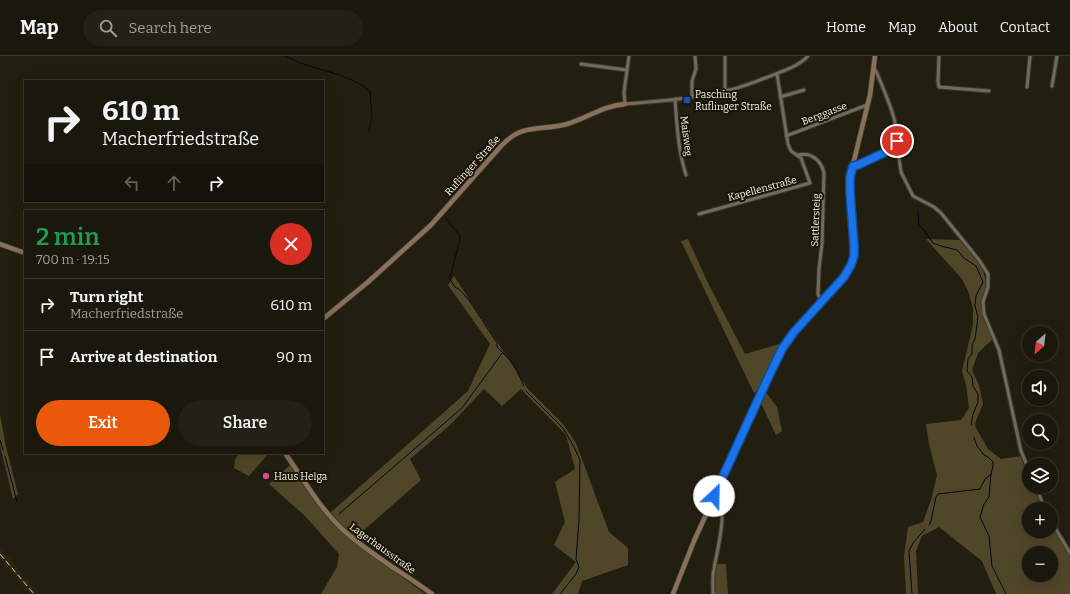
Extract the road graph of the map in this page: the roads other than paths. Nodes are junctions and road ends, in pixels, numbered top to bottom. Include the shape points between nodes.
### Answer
1 (629, 56) edge
2 (695, 56) edge
3 (725, 56) edge
4 (808, 56) edge
5 (875, 56) edge
6 (939, 56) edge
7 (1030, 56) edge
8 (1057, 56) edge
9 (581, 64) dead end
10 (874, 69) junction
11 (627, 70) junction
12 (777, 74) junction
13 (1052, 86) dead end
14 (1027, 87) dead end
15 (804, 90) dead end
16 (989, 90) dead end
17 (725, 91) junction
18 (692, 97) junction
19 (780, 97) junction
20 (675, 99) junction
21 (625, 104) junction
22 (868, 105) junction
23 (786, 136) junction
24 (894, 147) junction
25 (798, 155) junction
26 (853, 166) junction
27 (686, 175) dead end
28 (699, 214) dead end
29 (0, 244) edge
30 (24, 253) edge
31 (822, 301) junction
32 (324, 318) edge
33 (286, 454) edge
34 (1025, 458) edge
35 (714, 496) junction
36 (1058, 533) edge
37 (1070, 553) edge
38 (432, 594) edge
39 (673, 594) edge
40 (713, 594) edge

1 - 11 street
2 - 18 street
3 - 17 street
4 - 12 street, Ruflinger Straße via 800,63
5 - 10 street
6 - 16 street via 939,87
7 - 14 street
8 - 13 street
9 - 11 street
10 - 22 street
10 - 24 street via 885,91 892,115 897,138
11 - 21 street
12 - 17 street, Ruflinger Straße
12 - 19 street, Kapellenstraße
15 - 19 street
17 - 18 street, Ruflinger Straße
18 - 20 street, Ruflinger Straße
19 - 23 street, Kapellenstraße
20 - 21 street, Ruflinger Straße
20 - 27 street, Maisweg via 680,155
21 - 32 street, Ruflinger Straße via 608,106 567,124 525,130 512,136 427,229
22 - 23 street, Berggasse
22 - 26 street
23 - 25 street, Kapellenstraße via 790,149
24 - 26 street
24 - 34 street via 899,153 902,175 914,196 941,213 987,272 984,314 1001,355
25 - 28 street, Kapellenstraße via 810,182
25 - 31 street, Sattlersteig via 814,157 823,170 818,294
26 - 31 street via 850,192 854,237 853,260 844,277
29 - 30 street
31 - 35 street via 790,337 778,357
33 - 38 street, Lagerhausstraße via 322,506 343,530
35 - 39 street
35 - 40 street via 720,502 722,516 720,543 713,570
36 - 37 street

